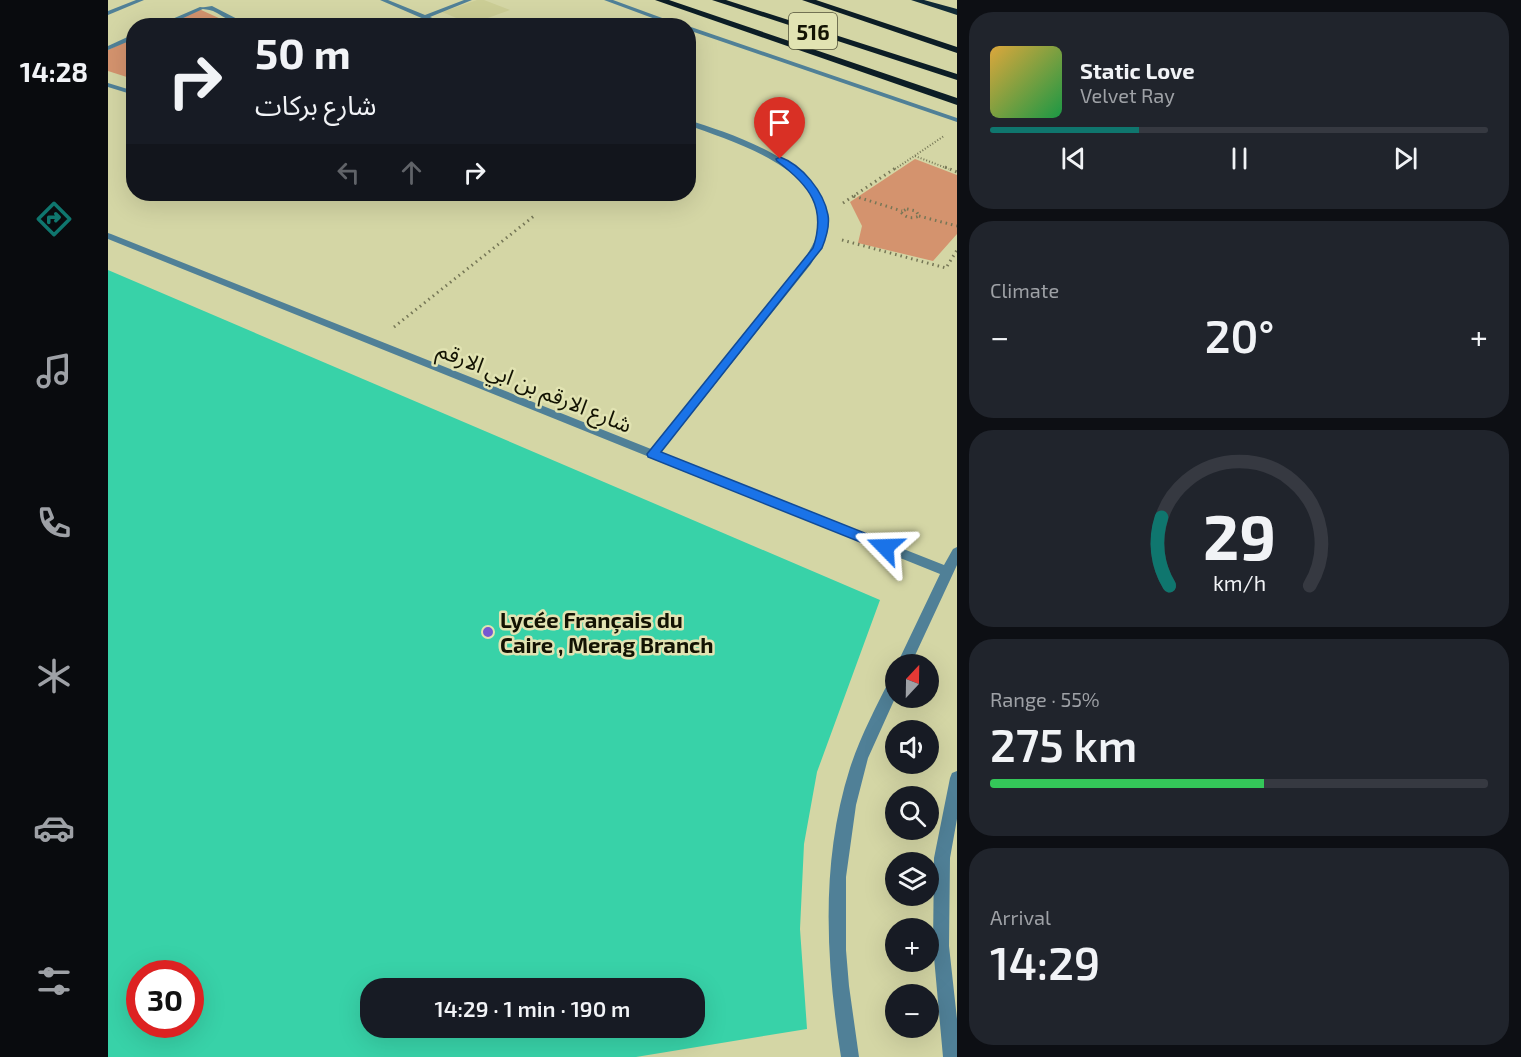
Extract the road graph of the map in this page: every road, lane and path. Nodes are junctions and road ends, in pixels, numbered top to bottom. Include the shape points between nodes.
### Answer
1 (141, 0) edge
2 (383, 0) edge
3 (469, 0) edge
4 (607, 0) edge
5 (660, 0) edge
6 (717, 0) edge
7 (807, 0) edge
8 (915, 0) edge
9 (957, 12) edge
10 (108, 14) edge
11 (424, 17) joint
12 (178, 18) edge
13 (231, 18) edge
14 (658, 18) edge
15 (696, 31) edge
16 (126, 40) edge
17 (108, 48) edge
18 (957, 50) edge
19 (957, 77) edge
20 (108, 85) edge
21 (126, 91) edge
22 (957, 102) edge
23 (957, 120) edge
24 (696, 128) edge
25 (948, 133) dead end
26 (914, 156) junction
27 (957, 171) edge
28 (854, 196) junction
29 (544, 201) edge
30 (902, 211) junction
31 (824, 216) junction
32 (919, 216) junction
33 (957, 226) edge
34 (822, 235) junction
35 (108, 236) edge
36 (957, 250) edge
37 (375, 343) junction
38 (653, 454) junction
39 (957, 552) edge
40 (948, 572) junction
41 (909, 654) edge
42 (885, 704) edge
43 (957, 778) edge
44 (850, 1057) edge
45 (952, 1057) edge

1 - 10 street
2 - 11 street
3 - 11 street
4 - 14 street
5 - 22 highway
6 - 19 highway, 516
7 - 18 highway, 516
8 - 9 highway
12 - 13 street via 210,7
15 - 23 street
16 - 17 street
20 - 21 street
24 - 31 street via 780,159 815,193
25 - 26 path
26 - 27 path
26 - 28 path
28 - 30 path
28 - 31 path
29 - 37 path via 530,219
30 - 32 path via 906,216
30 - 32 path via 914,209
31 - 34 street
32 - 33 path
34 - 36 path via 946,268
34 - 38 street via 808,262
35 - 37 street, شارع الارقم بن ابي الارقم
37 - 38 street, شارع الارقم بن ابي الارقم
38 - 40 street, شارع الارقم بن ابي الارقم
39 - 40 street
40 - 41 street
42 - 44 street via 858,770 845,822 838,882 837,949
43 - 45 street via 942,858 941,946

